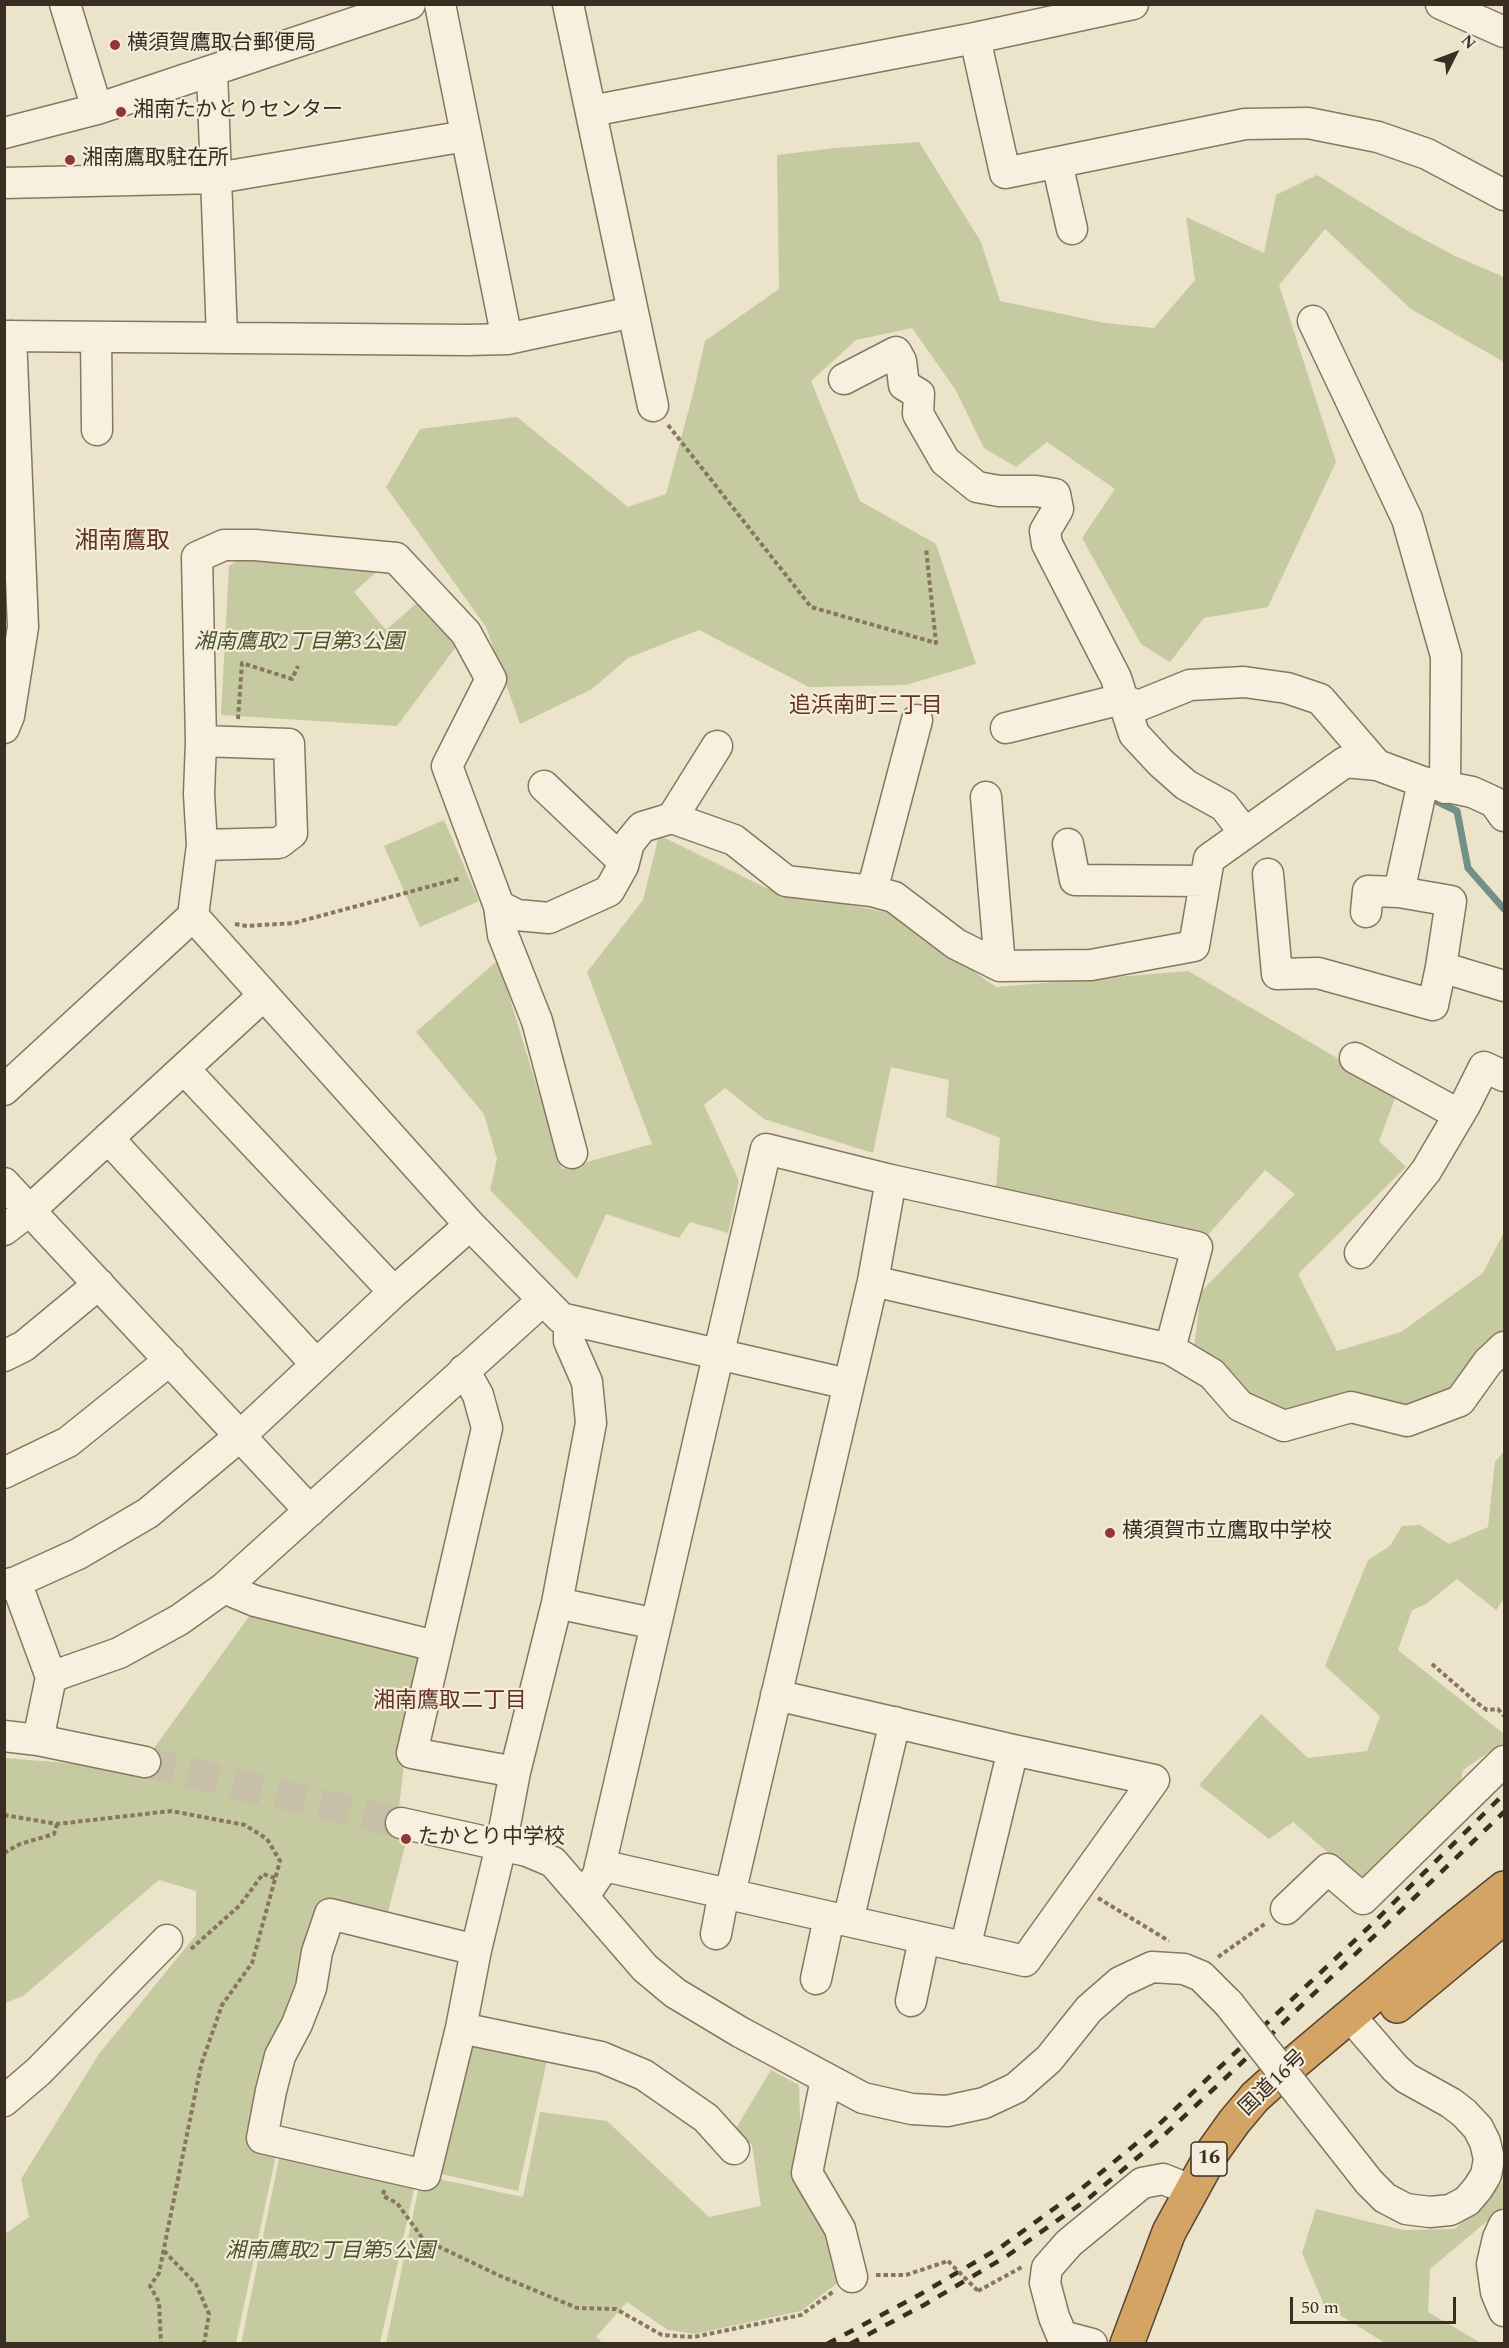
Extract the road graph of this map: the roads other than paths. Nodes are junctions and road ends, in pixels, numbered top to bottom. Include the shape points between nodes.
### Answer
1 (65, 4) edge
2 (411, 4) edge
3 (440, 4) edge
4 (568, 4) edge
5 (1441, 4) edge
6 (1114, 6) edge
7 (1474, 10) edge
8 (1504, 32) edge
9 (975, 38) junction
10 (212, 71) junction
11 (97, 109) junction
12 (591, 111) junction
13 (4, 133) edge
14 (466, 136) junction
15 (1057, 163) junction
16 (217, 178) junction
17 (4, 183) edge
18 (1501, 184) edge
19 (1072, 229) dead end
20 (633, 312) junction
21 (1313, 321) dead end
22 (8, 336) edge
23 (96, 337) junction
24 (222, 338) junction
25 (507, 339) junction
26 (844, 379) dead end
27 (653, 406) road end
28 (97, 430) dead end
29 (1122, 699) junction
30 (917, 720) dead end
31 (4, 728) edge
32 (1006, 728) dead end
33 (201, 741) junction
34 (717, 746) dead end
35 (1377, 765) junction
36 (1434, 785) junction
37 (544, 786) dead end
38 (986, 797) dead end
39 (1501, 807) edge
40 (672, 818) junction
41 (1244, 832) junction
42 (1068, 844) dead end
43 (202, 845) junction
44 (624, 862) junction
45 (1268, 874) dead end
46 (1205, 881) junction
47 (872, 891) junction
48 (1399, 892) junction
49 (499, 906) junction
50 (1366, 912) dead end
51 (193, 916) junction
52 (1000, 966) junction
53 (1441, 967) junction
54 (1504, 986) edge
55 (262, 996) junction
56 (1355, 1058) dead end
57 (184, 1069) junction
58 (1504, 1076) edge
59 (4, 1090) edge
60 (1458, 1114) junction
61 (108, 1138) junction
62 (572, 1153) dead end
63 (891, 1180) junction
64 (4, 1183) edge
65 (30, 1210) junction
66 (470, 1225) junction
67 (4, 1230) edge
68 (1360, 1252) dead end
69 (873, 1281) junction
70 (99, 1284) junction
71 (394, 1292) junction
72 (542, 1301) junction
73 (569, 1321) junction
74 (1504, 1347) edge
75 (1170, 1349) junction
76 (719, 1355) junction
77 (4, 1356) edge
78 (170, 1360) junction
79 (316, 1364) junction
80 (464, 1370) junction
81 (848, 1384) junction
82 (240, 1436) junction
83 (4, 1473) edge
84 (309, 1511) junction
85 (10, 1583) edge
86 (224, 1588) junction
87 (557, 1603) junction
88 (656, 1624) junction
89 (435, 1646) junction
90 (51, 1677) junction
91 (776, 1695) junction
92 (895, 1722) junction
93 (4, 1736) edge
94 (38, 1740) junction
95 (1013, 1750) junction
96 (145, 1762) tunnel mouth
97 (1496, 1769) edge
98 (515, 1773) junction
99 (401, 1823) tunnel mouth
100 (501, 1846) junction
101 (600, 1865) junction
102 (1504, 1888) edge
103 (727, 1893) junction
104 (584, 1896) junction
105 (1286, 1909) road end
106 (1504, 1917) edge
107 (839, 1919) junction
108 (716, 1934) dead end
109 (924, 1939) junction
110 (167, 1940) dead end
111 (965, 1948) junction
112 (476, 1950) junction
113 (816, 1979) dead end
114 (911, 2001) dead end
115 (1357, 2025) junction
116 (461, 2028) junction
117 (826, 2079) junction
118 (4, 2101) edge
119 (734, 2149) dead end
120 (1191, 2190) junction
121 (1504, 2226) edge
122 (852, 2277) road end
123 (1504, 2311) edge
124 (1092, 2343) edge
125 (1127, 2343) edge
126 (1151, 2343) edge

1 - 11 street
2 - 10 street
3 - 14 street
4 - 12 street
5 - 7 street
6 - 9 street
7 - 8 street
9 - 12 street
9 - 15 street via 1005,173
10 - 11 street
10 - 16 street
11 - 13 street
12 - 20 street
14 - 16 street
14 - 25 street
15 - 18 street via 1245,124 1308,123 1378,137
15 - 19 street
16 - 17 street
16 - 24 street
20 - 25 street
20 - 27 street
21 - 36 street via 1407,519 1446,656
22 - 23 street
22 - 31 street via 23,627
23 - 24 street
23 - 28 street
24 - 25 street
26 - 29 street via 896,352 904,385 919,394 918,414 945,461 978,487 1055,495 1058,509 1045,531 1047,544 1116,678
29 - 32 street
29 - 35 street via 1138,706 1190,685 1244,682 1287,688 1320,699
29 - 41 street via 1134,734 1186,785 1224,806
30 - 47 street
33 - 43 street
33 - 43 street via 289,744 292,833 279,843
33 - 49 street via 197,557 224,545 234,545 396,558 466,633 490,679 447,766
34 - 40 street
35 - 36 street
35 - 41 street via 1345,762
36 - 39 street via 1472,792
36 - 48 street
37 - 44 street
38 - 52 street
40 - 44 street via 642,827 629,843
40 - 47 street via 734,840 786,880
41 - 46 street via 1209,859
42 - 46 street via 1075,880
43 - 51 street
44 - 49 street via 609,891 549,918 517,915
45 - 53 street via 1277,974 1318,973 1433,1005
46 - 52 street via 1194,946 1091,965
47 - 52 street via 894,897 956,944
48 - 50 street via 1368,891
48 - 53 street via 1451,901
49 - 62 street via 503,935 537,1022
51 - 55 street
51 - 59 street
53 - 54 street
55 - 57 street
55 - 66 street
56 - 60 street
57 - 61 street
57 - 71 street
58 - 60 street via 1484,1067
60 - 68 street via 1426,1171
61 - 65 street
61 - 79 street
63 - 69 street
63 - 75 street via 1197,1246
63 - 76 street via 766,1149
64 - 65 street
65 - 67 street
65 - 70 street
66 - 71 street
66 - 72 street
69 - 75 street
69 - 81 street
70 - 77 street via 24,1346
70 - 78 street
71 - 79 street
72 - 73 street
72 - 80 street
73 - 76 street
73 - 87 street via 568,1341 587,1382 591,1423
74 - 75 street via 1460,1401 1407,1421 1351,1407 1284,1426 1240,1406 1212,1374
76 - 81 street
76 - 88 street
78 - 82 street
78 - 83 street via 68,1442
79 - 82 street
80 - 84 street
80 - 89 street via 478,1395 487,1428
81 - 91 street
82 - 84 street
82 - 85 street via 148,1512 78,1554
84 - 86 street
85 - 90 street
86 - 89 street via 255,1601
86 - 90 street via 179,1620 119,1653
87 - 88 street
87 - 98 street
88 - 101 street
89 - 98 street via 412,1753
90 - 94 street
91 - 92 street
91 - 103 street
92 - 95 street
92 - 107 street
93 - 94 street
94 - 96 street
95 - 111 street
95 - 111 street via 1154,1780 1025,1961
97 - 105 street via 1363,1899 1328,1869
98 - 100 street
99 - 100 street
100 - 104 street via 553,1862
100 - 112 street
101 - 103 street
101 - 104 street
102 - 115 highway, 国道16号 / 16 via 1453,1929
103 - 107 street
103 - 108 street
104 - 117 street via 645,1968 675,1993
106 - 115 highway, 国道16号 / 16
107 - 109 street
107 - 113 street
109 - 111 street
109 - 114 street
110 - 118 street via 39,2071
112 - 116 street
112 - 116 street via 330,1914 317,1952 311,1988 280,2056 262,2138 425,2175
115 - 117 street, bridge via 1406,2078 1444,2099 1478,2128 1489,2159 1486,2175 1467,2201 1450,2210 1430,2212 1406,2209 1385,2198 1229,2004 1202,1976 1184,1969 1152,1967 1119,1982 1016,2088 984,2103 947,2111 912,2109 863,2098
115 - 120 highway, 国道16号 / 16 via 1256,2097 1214,2150
115 - 126 highway, 国道16号 / 16 via 1246,2140 1186,2243
116 - 119 street via 601,2056 644,2075 706,2118
117 - 122 street via 807,2173 840,2229
120 - 124 street via 1163,2179 1142,2183 1069,2243 1047,2268 1045,2283 1062,2336
120 - 125 highway, 国道16号 / 16 via 1169,2232
121 - 123 street via 1492,2264 1496,2292

